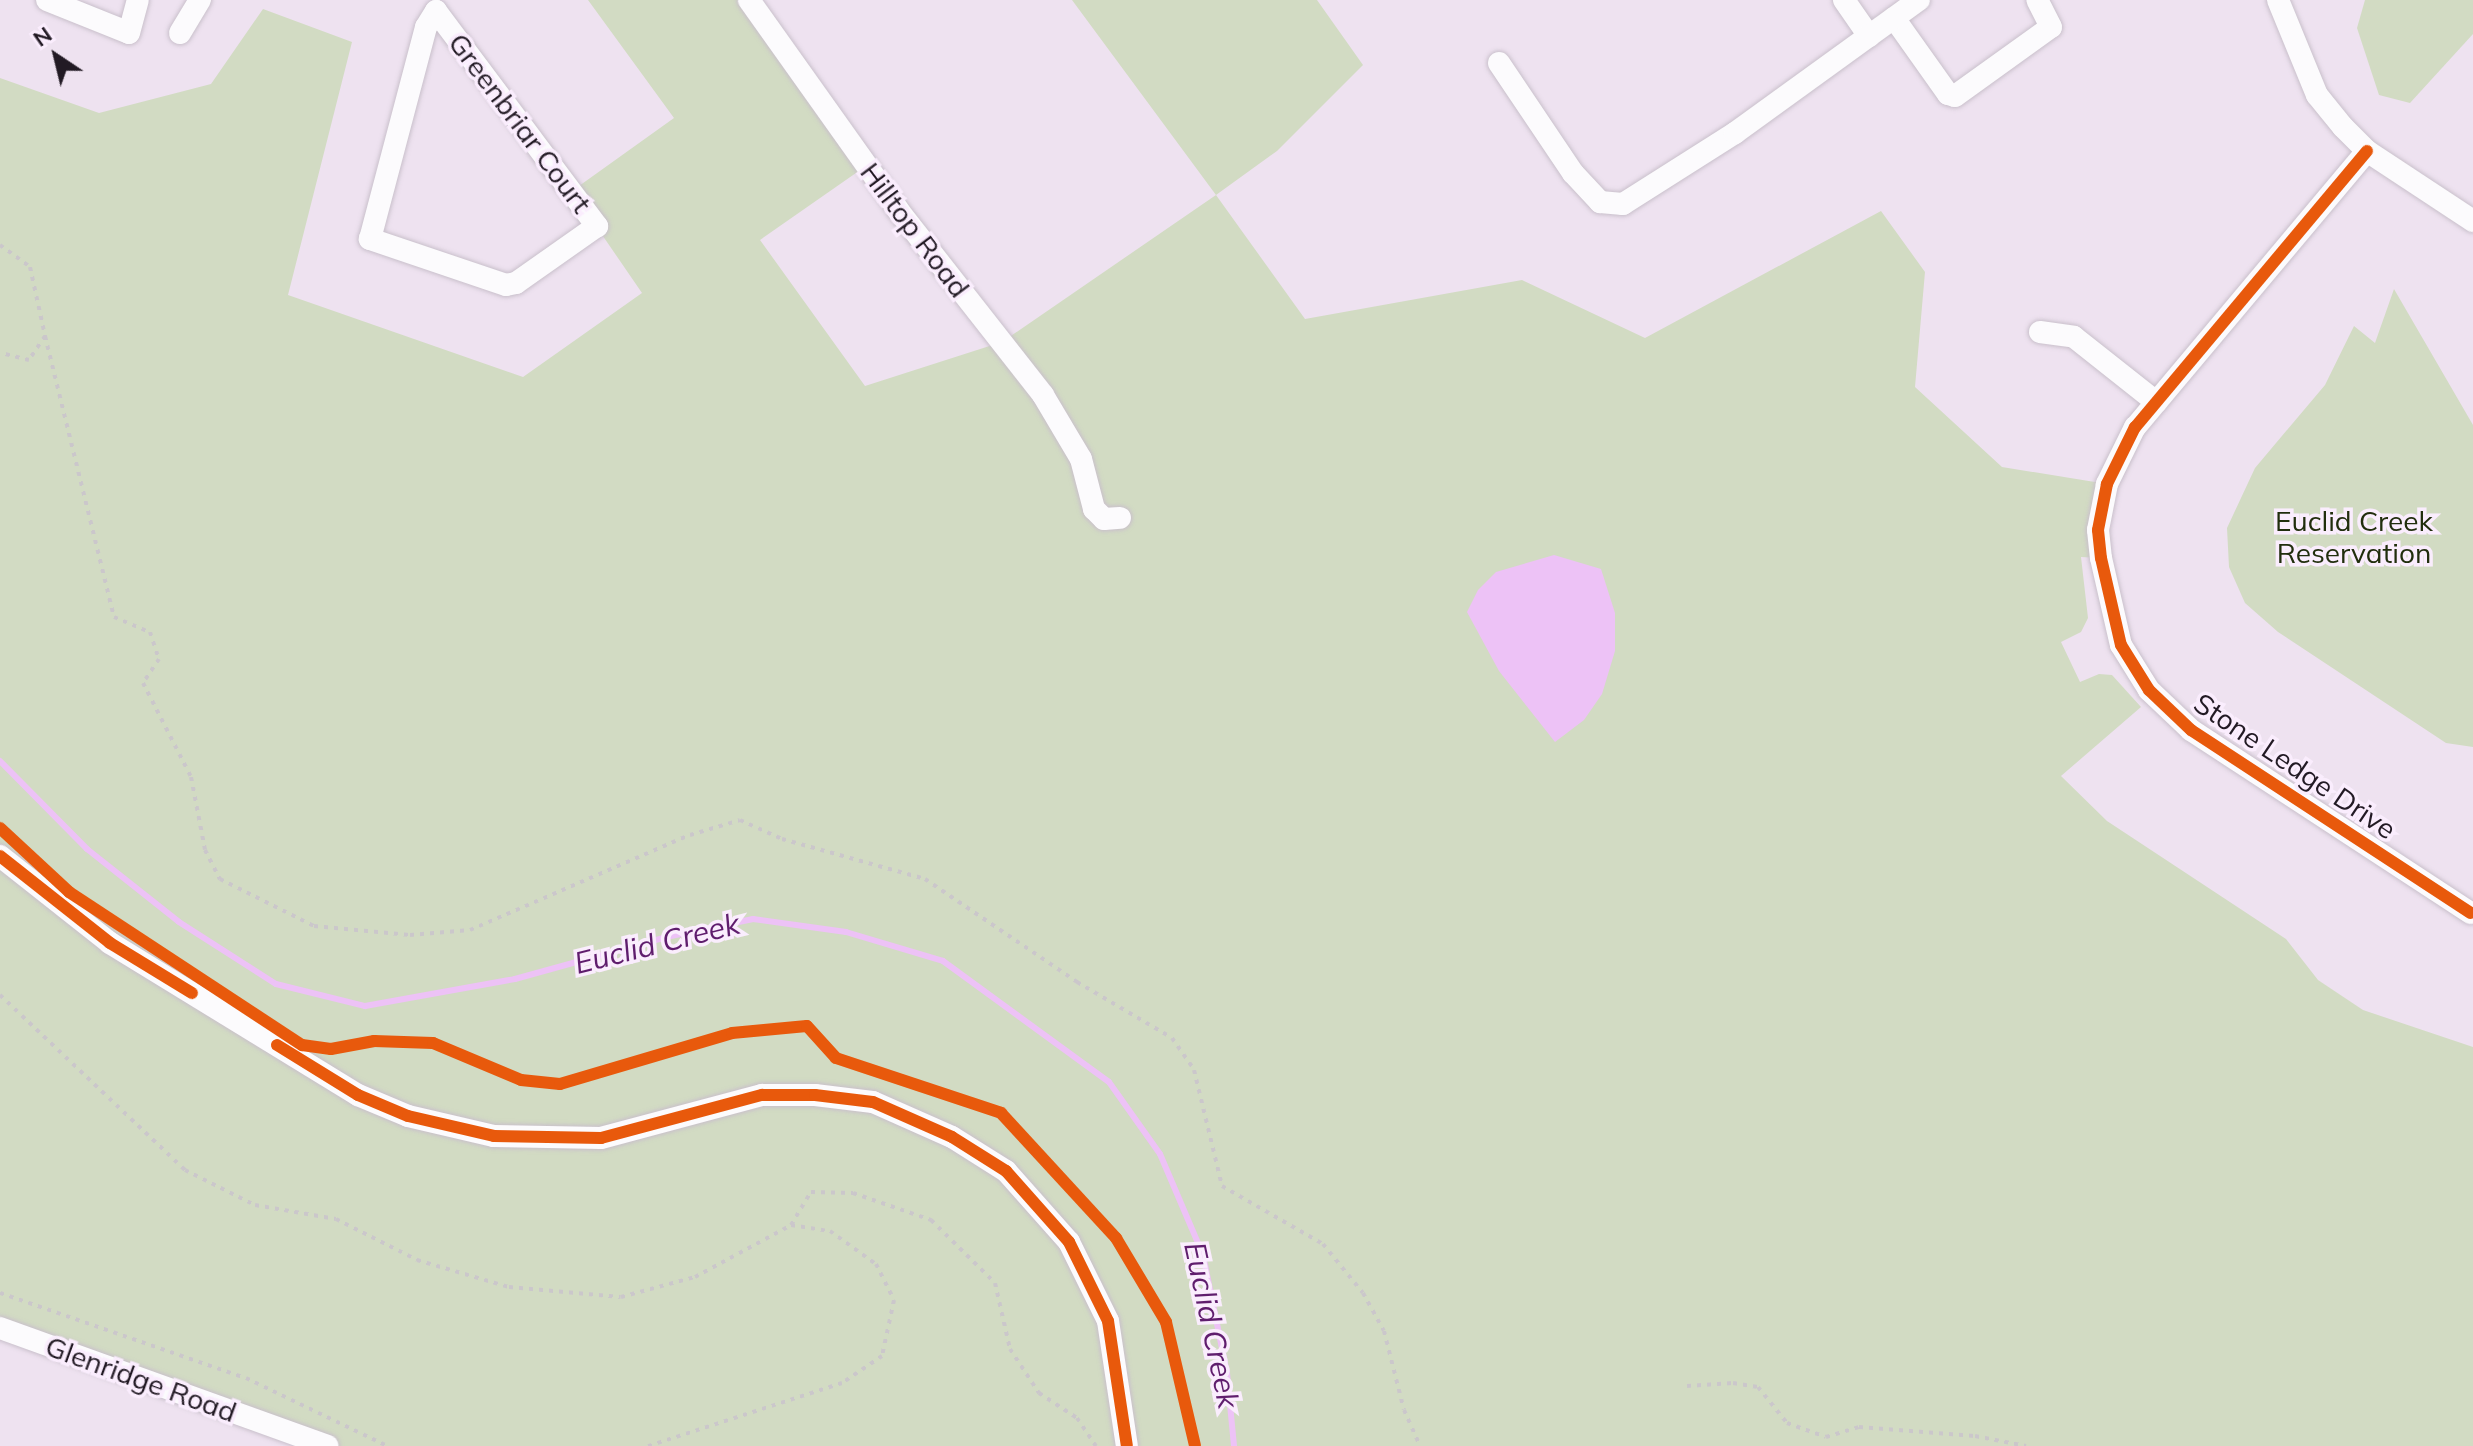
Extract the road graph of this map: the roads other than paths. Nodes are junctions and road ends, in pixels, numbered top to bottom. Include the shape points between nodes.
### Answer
1 (47, 0) edge
2 (138, 0) edge
3 (200, 0) edge
4 (749, 0) edge
5 (1844, 0) edge
6 (1919, 0) edge
7 (2037, 0) edge
8 (2278, 0) edge
9 (432, 6) edge
10 (1894, 18) junction
11 (180, 33) dead end
12 (1869, 36) junction
13 (1499, 63) dead end
14 (2367, 151) junction
15 (2472, 219) edge
16 (2040, 332) dead end
17 (2156, 402) junction
18 (1120, 518) dead end
19 (0, 856) edge
20 (2471, 913) dead end
21 (0, 1328) edge
22 (327, 1446) edge
23 (1127, 1446) edge

1 - 2 street via 129,33
3 - 11 street
4 - 18 street, Hilltop Road via 898,210 1043,395 1081,459 1094,509 1104,519
5 - 12 street
6 - 10 street
7 - 10 street via 2051,27 1955,96 1948,94
8 - 14 street via 2317,95
9 - 9 street, Greenbriar Court via 597,226 516,283 506,285 370,239
10 - 12 street
12 - 13 street via 1735,133 1623,204 1600,202 1573,173
14 - 15 street
14 - 17 street, Stone Ledge Drive
16 - 17 street via 2074,337
17 - 20 street, Stone Ledge Drive via 2135,427 2107,484 2098,530 2105,584 2128,656 2149,690 2191,730
19 - 23 street via 110,943 358,1095 408,1116 494,1136 601,1138 762,1095 815,1095 873,1102 952,1137 1006,1171 1069,1242 1108,1321
21 - 22 street, Glenridge Road

